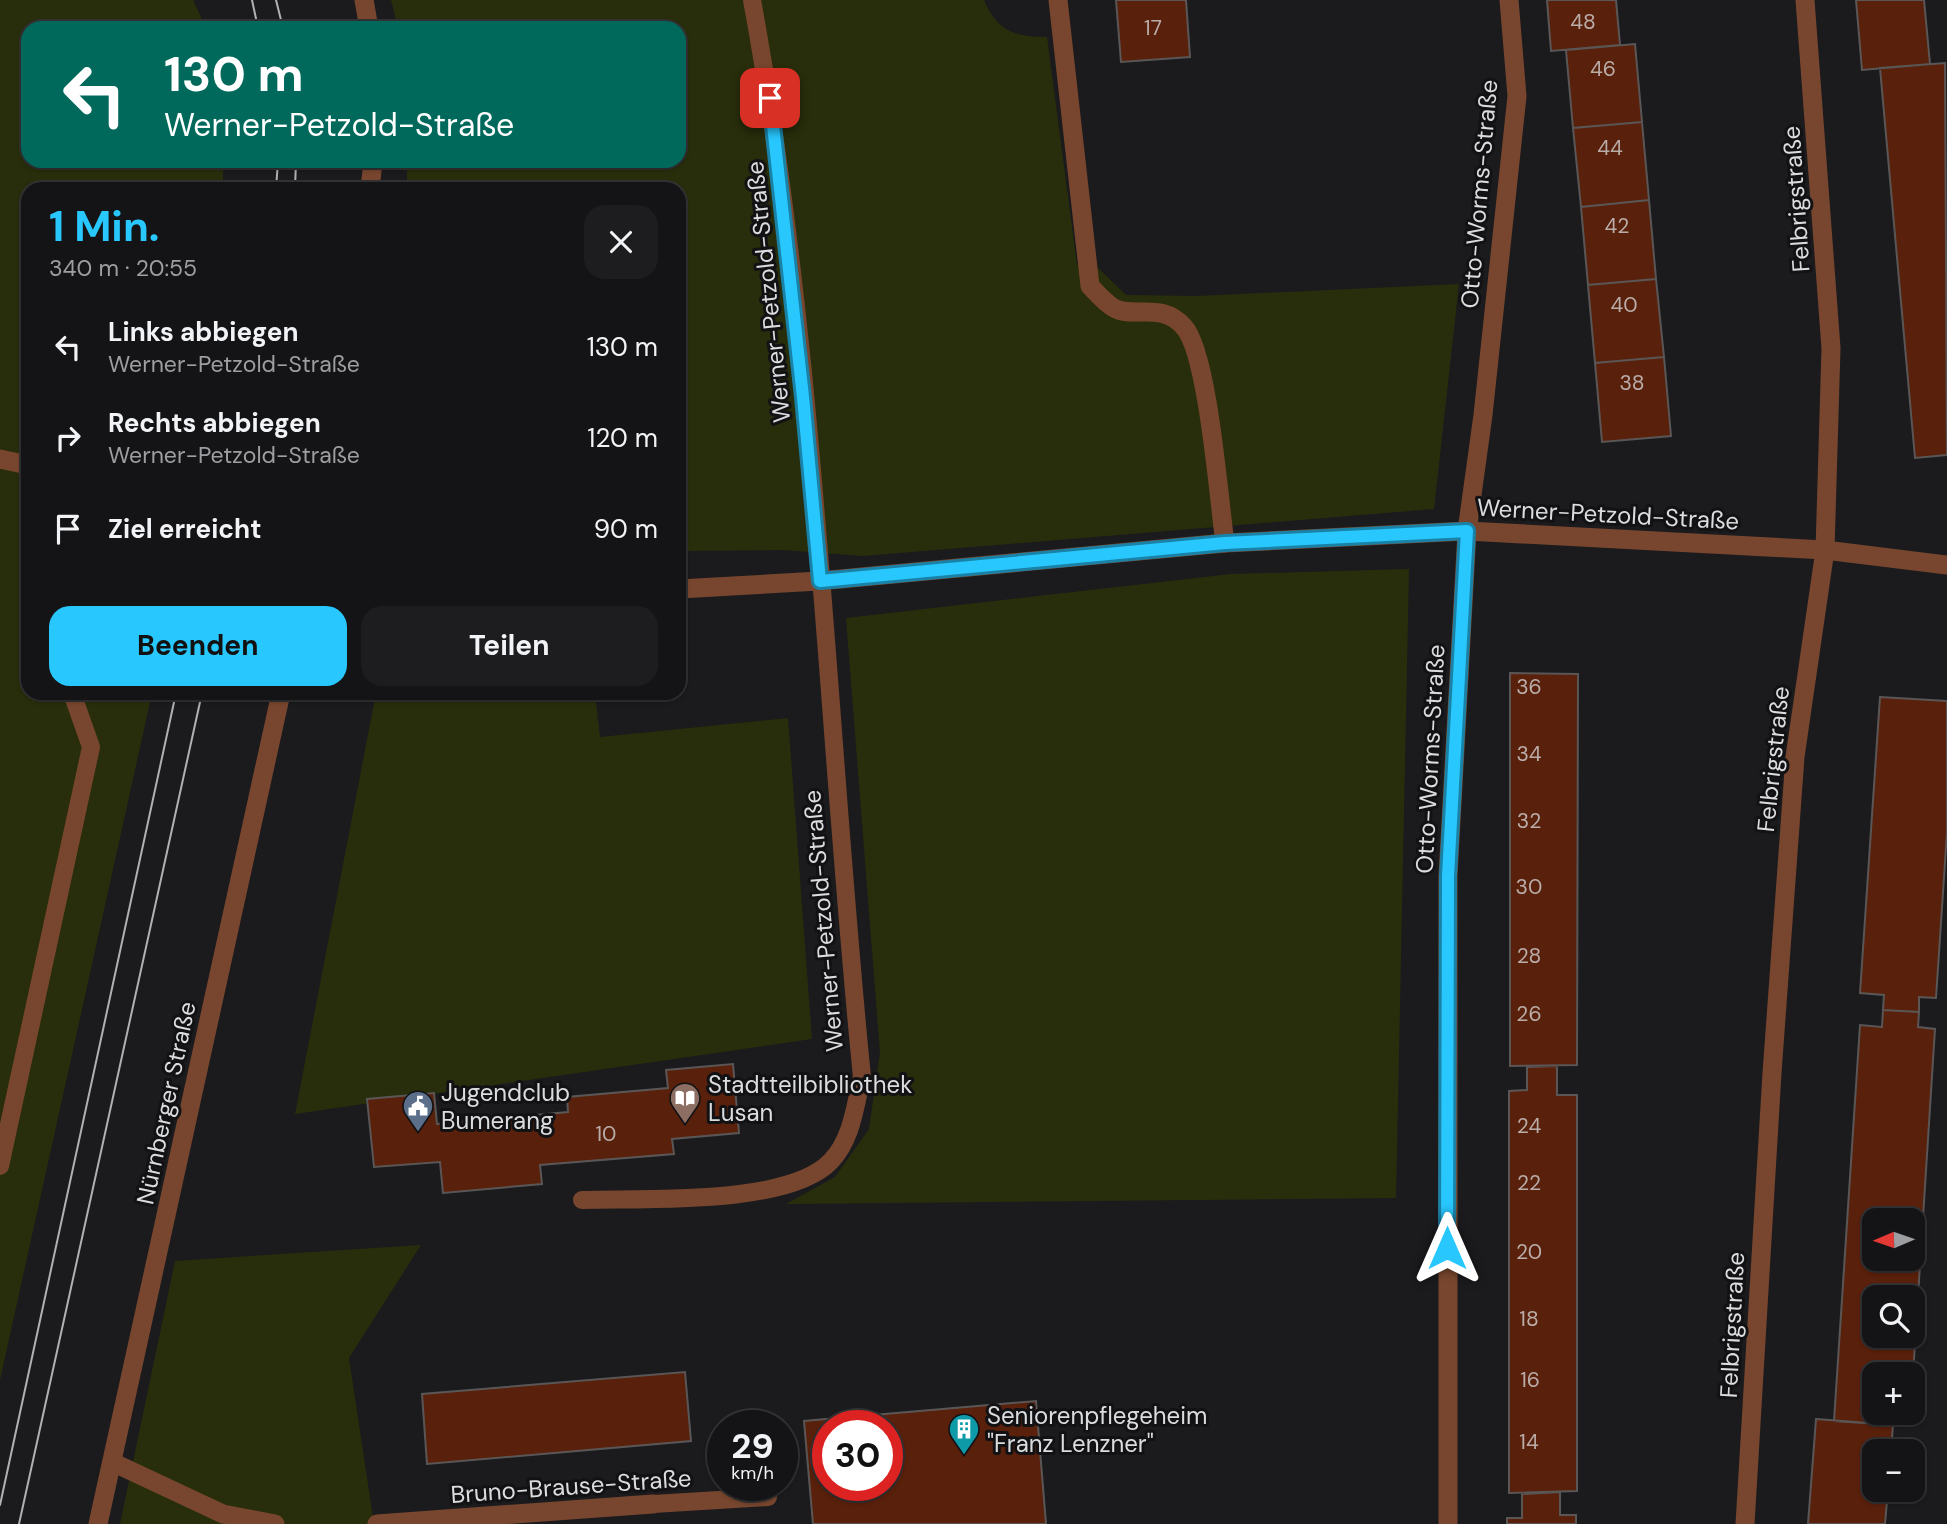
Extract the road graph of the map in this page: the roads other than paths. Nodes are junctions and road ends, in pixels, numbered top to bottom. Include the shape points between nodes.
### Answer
1 (364, 0) edge
2 (752, 0) edge
3 (1058, 0) edge
4 (1508, 0) edge
5 (1805, 0) edge
6 (368, 21) edge
7 (0, 459) edge
8 (21, 464) edge
9 (1467, 531) junction
10 (1225, 543) junction
11 (1825, 550) junction
12 (1947, 565) edge
13 (820, 581) junction
14 (686, 589) edge
15 (75, 700) edge
16 (279, 700) edge
17 (0, 1166) edge
18 (582, 1200) dead end
19 (112, 1462) junction
20 (707, 1501) edge
21 (653, 1504) joint
22 (97, 1524) edge
23 (275, 1524) edge
24 (377, 1524) edge
25 (1448, 1524) edge
26 (1745, 1524) edge

1 - 6 street
2 - 13 lane, Werner-Petzold-Straße via 774,122
3 - 10 street via 1090,286 1115,309 1161,312 1184,327 1197,351
4 - 9 street, Otto-Worms-Straße via 1517,96
5 - 11 street, Felbrigstraße via 1831,348
7 - 8 street
9 - 10 street, Werner-Petzold-Straße
9 - 11 street, Werner-Petzold-Straße
9 - 25 street, Otto-Worms-Straße via 1448,876
10 - 13 street, Werner-Petzold-Straße
11 - 12 street, Werner-Petzold-Straße
11 - 26 street, Felbrigstraße via 1793,781
13 - 14 street, Werner-Petzold-Straße
13 - 18 lane, Werner-Petzold-Straße via 862,1077 848,1135 831,1162 799,1182 757,1193
15 - 17 lane via 92,747
16 - 19 street, Nürnberger Straße
19 - 22 street, Nürnberger Straße
19 - 23 street via 223,1514
20 - 21 lane, Bruno-Brause-Straße
21 - 24 street, Bruno-Brause-Straße

